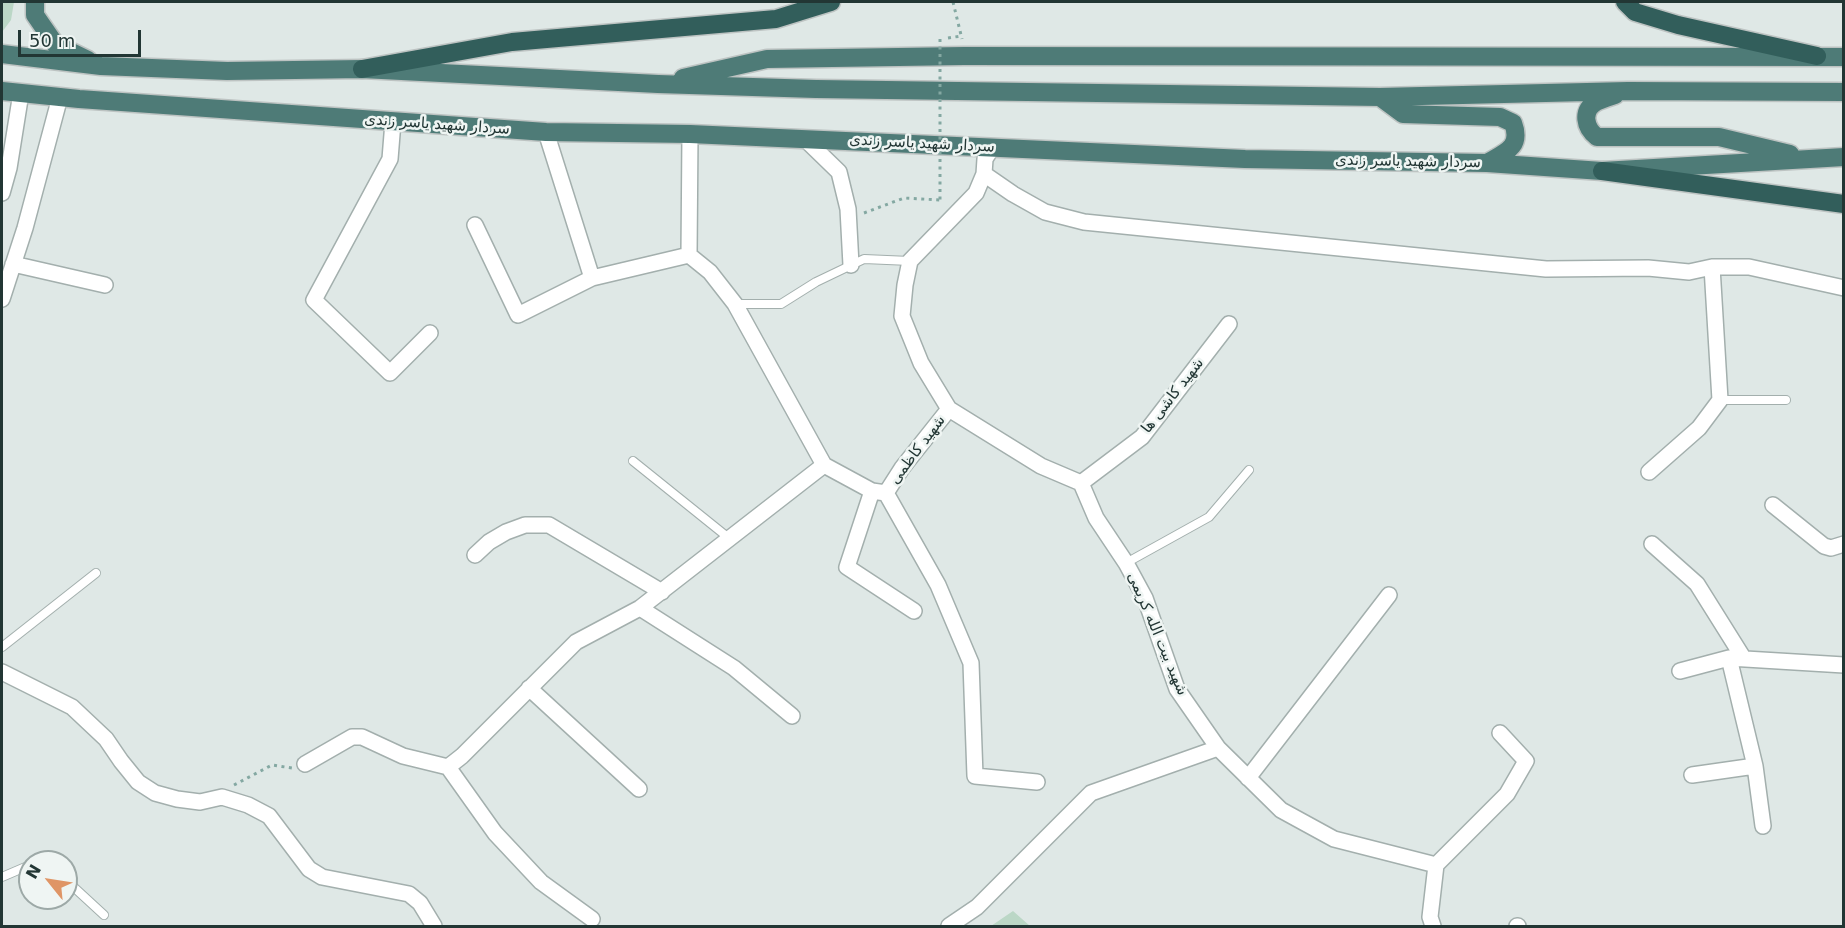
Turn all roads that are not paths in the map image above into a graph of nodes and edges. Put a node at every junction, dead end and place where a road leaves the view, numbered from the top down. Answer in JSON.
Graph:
{"nodes":[{"id":1,"x":35,"y":2,"type":"edge"},
{"id":2,"x":831,"y":2,"type":"edge"},
{"id":3,"x":1625,"y":2,"type":"edge"},
{"id":4,"x":2,"y":54,"type":"edge"},
{"id":5,"x":1817,"y":56,"type":"junction"},
{"id":6,"x":1844,"y":57,"type":"edge"},
{"id":7,"x":100,"y":66,"type":"junction"},
{"id":8,"x":362,"y":69,"type":"junction"},
{"id":9,"x":658,"y":84,"type":"junction"},
{"id":10,"x":2,"y":91,"type":"edge"},
{"id":11,"x":1628,"y":91,"type":"junction"},
{"id":12,"x":1844,"y":92,"type":"edge"},
{"id":13,"x":21,"y":93,"type":"junction"},
{"id":14,"x":60,"y":97,"type":"junction"},
{"id":15,"x":1380,"y":97,"type":"junction"},
{"id":16,"x":393,"y":122,"type":"junction"},
{"id":17,"x":546,"y":132,"type":"junction"},
{"id":18,"x":690,"y":134,"type":"junction"},
{"id":19,"x":805,"y":139,"type":"junction"},
{"id":20,"x":992,"y":148,"type":"junction"},
{"id":21,"x":1844,"y":157,"type":"edge"},
{"id":22,"x":1810,"y":159,"type":"junction"},
{"id":23,"x":1487,"y":163,"type":"junction"},
{"id":24,"x":1602,"y":171,"type":"junction"},
{"id":25,"x":984,"y":174,"type":"junction"},
{"id":26,"x":2,"y":193,"type":"edge"},
{"id":27,"x":1844,"y":204,"type":"edge"},
{"id":28,"x":475,"y":225,"type":"dead end"},
{"id":29,"x":689,"y":255,"type":"junction"},
{"id":30,"x":910,"y":261,"type":"junction"},
{"id":31,"x":13,"y":264,"type":"junction"},
{"id":32,"x":851,"y":265,"type":"junction"},
{"id":33,"x":1712,"y":267,"type":"junction"},
{"id":34,"x":592,"y":278,"type":"junction"},
{"id":35,"x":105,"y":285,"type":"dead end"},
{"id":36,"x":1844,"y":288,"type":"edge"},
{"id":37,"x":2,"y":299,"type":"edge"},
{"id":38,"x":735,"y":304,"type":"junction"},
{"id":39,"x":1229,"y":324,"type":"dead end"},
{"id":40,"x":430,"y":333,"type":"dead end"},
{"id":41,"x":1720,"y":400,"type":"junction"},
{"id":42,"x":1786,"y":400,"type":"dead end"},
{"id":43,"x":949,"y":409,"type":"junction"},
{"id":44,"x":633,"y":461,"type":"dead end"},
{"id":45,"x":824,"y":465,"type":"junction"},
{"id":46,"x":1249,"y":470,"type":"dead end"},
{"id":47,"x":1649,"y":472,"type":"dead end"},
{"id":48,"x":1082,"y":483,"type":"junction"},
{"id":49,"x":879,"y":492,"type":"junction"},
{"id":50,"x":1773,"y":505,"type":"dead end"},
{"id":51,"x":730,"y":539,"type":"junction"},
{"id":52,"x":1652,"y":544,"type":"dead end"},
{"id":53,"x":1844,"y":544,"type":"edge"},
{"id":54,"x":475,"y":555,"type":"dead end"},
{"id":55,"x":1126,"y":563,"type":"junction"},
{"id":56,"x":96,"y":573,"type":"dead end"},
{"id":57,"x":662,"y":592,"type":"junction"},
{"id":58,"x":1389,"y":595,"type":"dead end"},
{"id":59,"x":640,"y":608,"type":"junction"},
{"id":60,"x":914,"y":611,"type":"dead end"},
{"id":61,"x":2,"y":647,"type":"edge"},
{"id":62,"x":1737,"y":658,"type":"junction"},
{"id":63,"x":1844,"y":665,"type":"edge"},
{"id":64,"x":1680,"y":671,"type":"dead end"},
{"id":65,"x":2,"y":672,"type":"edge"},
{"id":66,"x":528,"y":688,"type":"junction"},
{"id":67,"x":792,"y":716,"type":"dead end"},
{"id":68,"x":1500,"y":734,"type":"dead end"},
{"id":69,"x":1218,"y":748,"type":"junction"},
{"id":70,"x":305,"y":764,"type":"road end"},
{"id":71,"x":1755,"y":766,"type":"junction"},
{"id":72,"x":448,"y":767,"type":"junction"},
{"id":73,"x":1692,"y":775,"type":"dead end"},
{"id":74,"x":1248,"y":778,"type":"junction"},
{"id":75,"x":1037,"y":782,"type":"dead end"},
{"id":76,"x":639,"y":789,"type":"dead end"},
{"id":77,"x":1763,"y":826,"type":"dead end"},
{"id":78,"x":1436,"y":865,"type":"junction"},
{"id":79,"x":18,"y":870,"type":"edge"},
{"id":80,"x":2,"y":877,"type":"edge"},
{"id":81,"x":78,"y":891,"type":"edge"},
{"id":82,"x":104,"y":915,"type":"dead end"},
{"id":83,"x":592,"y":919,"type":"dead end"},
{"id":84,"x":434,"y":927,"type":"edge"},
{"id":85,"x":949,"y":927,"type":"edge"},
{"id":86,"x":1433,"y":927,"type":"edge"}],
"edges":[{"from":1,"to":7,"type":"highway"},
{"from":2,"to":8,"type":"highway"},
{"from":3,"to":5,"type":"highway"},
{"from":4,"to":7,"type":"highway"},
{"from":5,"to":6,"type":"highway"},
{"from":5,"to":9,"type":"highway"},
{"from":7,"to":8,"type":"highway"},
{"from":8,"to":9,"type":"highway"},
{"from":9,"to":15,"type":"highway"},
{"from":10,"to":13,"type":"highway","name":"سردار شهید یاسر زندی"},
{"from":11,"to":12,"type":"highway"},
{"from":11,"to":15,"type":"highway"},
{"from":11,"to":22,"type":"highway"},
{"from":13,"to":14,"type":"highway","name":"سردار شهید یاسر زندی"},
{"from":13,"to":26,"type":"street"},
{"from":14,"to":16,"type":"highway","name":"سردار شهید یاسر زندی"},
{"from":14,"to":31,"type":"street"},
{"from":15,"to":23,"type":"highway"},
{"from":16,"to":17,"type":"highway","name":"سردار شهید یاسر زندی"},
{"from":16,"to":40,"type":"street"},
{"from":17,"to":18,"type":"highway","name":"سردار شهید یاسر زندی"},
{"from":17,"to":34,"type":"street"},
{"from":18,"to":19,"type":"highway","name":"سردار شهید یاسر زندی"},
{"from":18,"to":29,"type":"street"},
{"from":19,"to":20,"type":"highway","name":"سردار شهید یاسر زندی"},
{"from":19,"to":32,"type":"street"},
{"from":20,"to":23,"type":"highway","name":"سردار شهید یاسر زندی"},
{"from":20,"to":25,"type":"street"},
{"from":21,"to":22,"type":"highway","name":"سردار شهید یاسر زندی"},
{"from":22,"to":24,"type":"highway","name":"سردار شهید یاسر زندی"},
{"from":23,"to":24,"type":"highway","name":"سردار شهید یاسر زندی"},
{"from":24,"to":27,"type":"highway"},
{"from":25,"to":30,"type":"street"},
{"from":25,"to":33,"type":"street"},
{"from":28,"to":34,"type":"street"},
{"from":29,"to":34,"type":"street"},
{"from":29,"to":38,"type":"street"},
{"from":30,"to":32,"type":"lane"},
{"from":30,"to":43,"type":"street"},
{"from":31,"to":35,"type":"street"},
{"from":31,"to":37,"type":"street"},
{"from":32,"to":38,"type":"lane"},
{"from":33,"to":36,"type":"street"},
{"from":33,"to":41,"type":"street"},
{"from":38,"to":45,"type":"street"},
{"from":39,"to":48,"type":"street","name":"شهید کاشی ها"},
{"from":41,"to":42,"type":"lane"},
{"from":41,"to":47,"type":"street"},
{"from":43,"to":48,"type":"street"},
{"from":43,"to":49,"type":"street","name":"شهید کاظمی"},
{"from":44,"to":51,"type":"lane"},
{"from":45,"to":49,"type":"street","name":"شهید کاظمی"},
{"from":45,"to":51,"type":"street"},
{"from":46,"to":55,"type":"lane"},
{"from":48,"to":55,"type":"street","name":"شهید بیت الله کریمی"},
{"from":49,"to":60,"type":"street"},
{"from":49,"to":75,"type":"street"},
{"from":50,"to":53,"type":"street"},
{"from":51,"to":57,"type":"street"},
{"from":52,"to":62,"type":"street"},
{"from":54,"to":57,"type":"street"},
{"from":55,"to":69,"type":"street","name":"شهید بیت الله کریمی"},
{"from":56,"to":61,"type":"lane"},
{"from":57,"to":59,"type":"street"},
{"from":58,"to":74,"type":"street"},
{"from":59,"to":66,"type":"street"},
{"from":59,"to":67,"type":"street"},
{"from":62,"to":63,"type":"street"},
{"from":62,"to":64,"type":"street"},
{"from":62,"to":71,"type":"street"},
{"from":65,"to":84,"type":"street"},
{"from":66,"to":72,"type":"street"},
{"from":66,"to":76,"type":"street"},
{"from":68,"to":78,"type":"street"},
{"from":69,"to":74,"type":"street","name":"شهید بیت الله کریمی"},
{"from":69,"to":85,"type":"street"},
{"from":70,"to":72,"type":"street"},
{"from":71,"to":73,"type":"street"},
{"from":71,"to":77,"type":"street"},
{"from":72,"to":83,"type":"street"},
{"from":74,"to":78,"type":"street","name":"شهید بیت الله کریمی"},
{"from":78,"to":86,"type":"street"},
{"from":79,"to":80,"type":"lane"},
{"from":81,"to":82,"type":"lane"}]}
